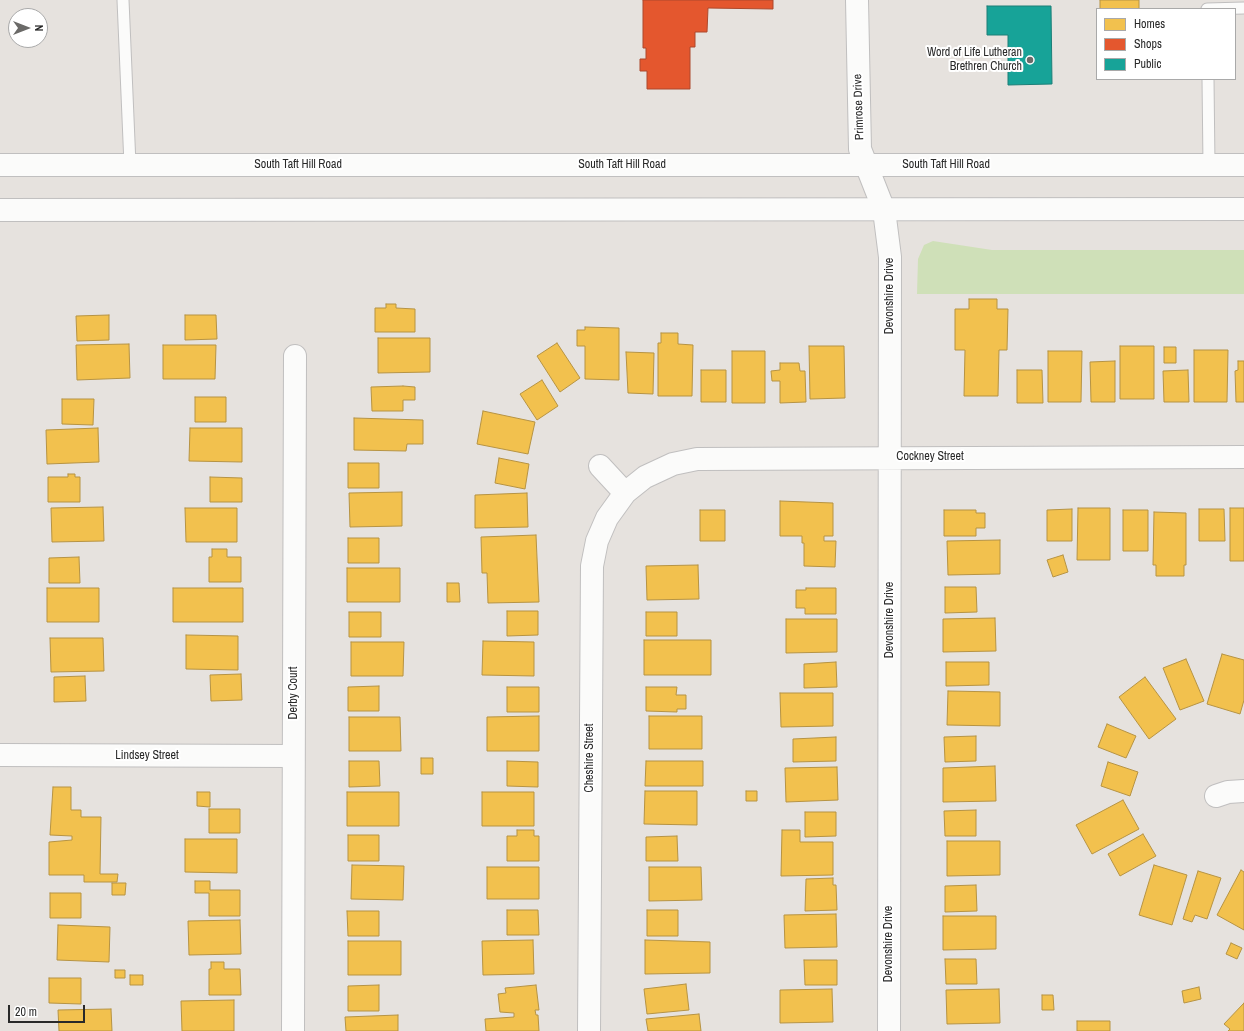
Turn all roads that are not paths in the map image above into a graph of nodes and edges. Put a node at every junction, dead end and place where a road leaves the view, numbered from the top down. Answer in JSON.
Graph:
{"nodes":[{"id":1,"x":123,"y":0,"type":"edge"},
{"id":2,"x":857,"y":0,"type":"edge"},
{"id":3,"x":1207,"y":8,"type":"edge"},
{"id":4,"x":1236,"y":8,"type":"edge"},
{"id":5,"x":1208,"y":80,"type":"edge"},
{"id":6,"x":0,"y":165,"type":"edge"},
{"id":7,"x":130,"y":165,"type":"junction"},
{"id":8,"x":865,"y":165,"type":"junction"},
{"id":9,"x":1209,"y":165,"type":"junction"},
{"id":10,"x":1244,"y":165,"type":"edge"},
{"id":11,"x":1244,"y":209,"type":"edge"},
{"id":12,"x":0,"y":210,"type":"edge"},
{"id":13,"x":884,"y":210,"type":"junction"},
{"id":14,"x":295,"y":356,"type":"dead end"},
{"id":15,"x":890,"y":457,"type":"junction"},
{"id":16,"x":1244,"y":457,"type":"edge"},
{"id":17,"x":600,"y":466,"type":"dead end"},
{"id":18,"x":626,"y":493,"type":"junction"},
{"id":19,"x":0,"y":755,"type":"edge"},
{"id":20,"x":293,"y":756,"type":"junction"},
{"id":21,"x":1244,"y":791,"type":"edge"},
{"id":22,"x":1216,"y":796,"type":"dead end"},
{"id":23,"x":293,"y":1031,"type":"edge"},
{"id":24,"x":589,"y":1031,"type":"edge"},
{"id":25,"x":889,"y":1031,"type":"edge"}],
"edges":[{"from":1,"to":7,"type":"lane"},
{"from":2,"to":8,"type":"street","name":"Primrose Drive"},
{"from":3,"to":4,"type":"lane"},
{"from":5,"to":9,"type":"lane"},
{"from":6,"to":7,"type":"street","name":"South Taft Hill Road"},
{"from":7,"to":8,"type":"street","name":"South Taft Hill Road"},
{"from":8,"to":9,"type":"street","name":"South Taft Hill Road"},
{"from":8,"to":13,"type":"street","name":"Primrose Drive"},
{"from":9,"to":10,"type":"street","name":"South Taft Hill Road"},
{"from":11,"to":13,"type":"street"},
{"from":12,"to":13,"type":"street"},
{"from":13,"to":15,"type":"street","name":"Devonshire Drive"},
{"from":14,"to":20,"type":"street","name":"Derby Court"},
{"from":15,"to":16,"type":"street","name":"Cockney Street"},
{"from":15,"to":18,"type":"street","name":"Cockney Street"},
{"from":15,"to":25,"type":"street","name":"Devonshire Drive"},
{"from":17,"to":18,"type":"street"},
{"from":18,"to":24,"type":"street","name":"Cheshire Street"},
{"from":19,"to":20,"type":"street","name":"Lindsey Street"},
{"from":20,"to":23,"type":"street","name":"Derby Court"},
{"from":21,"to":22,"type":"street"}]}
